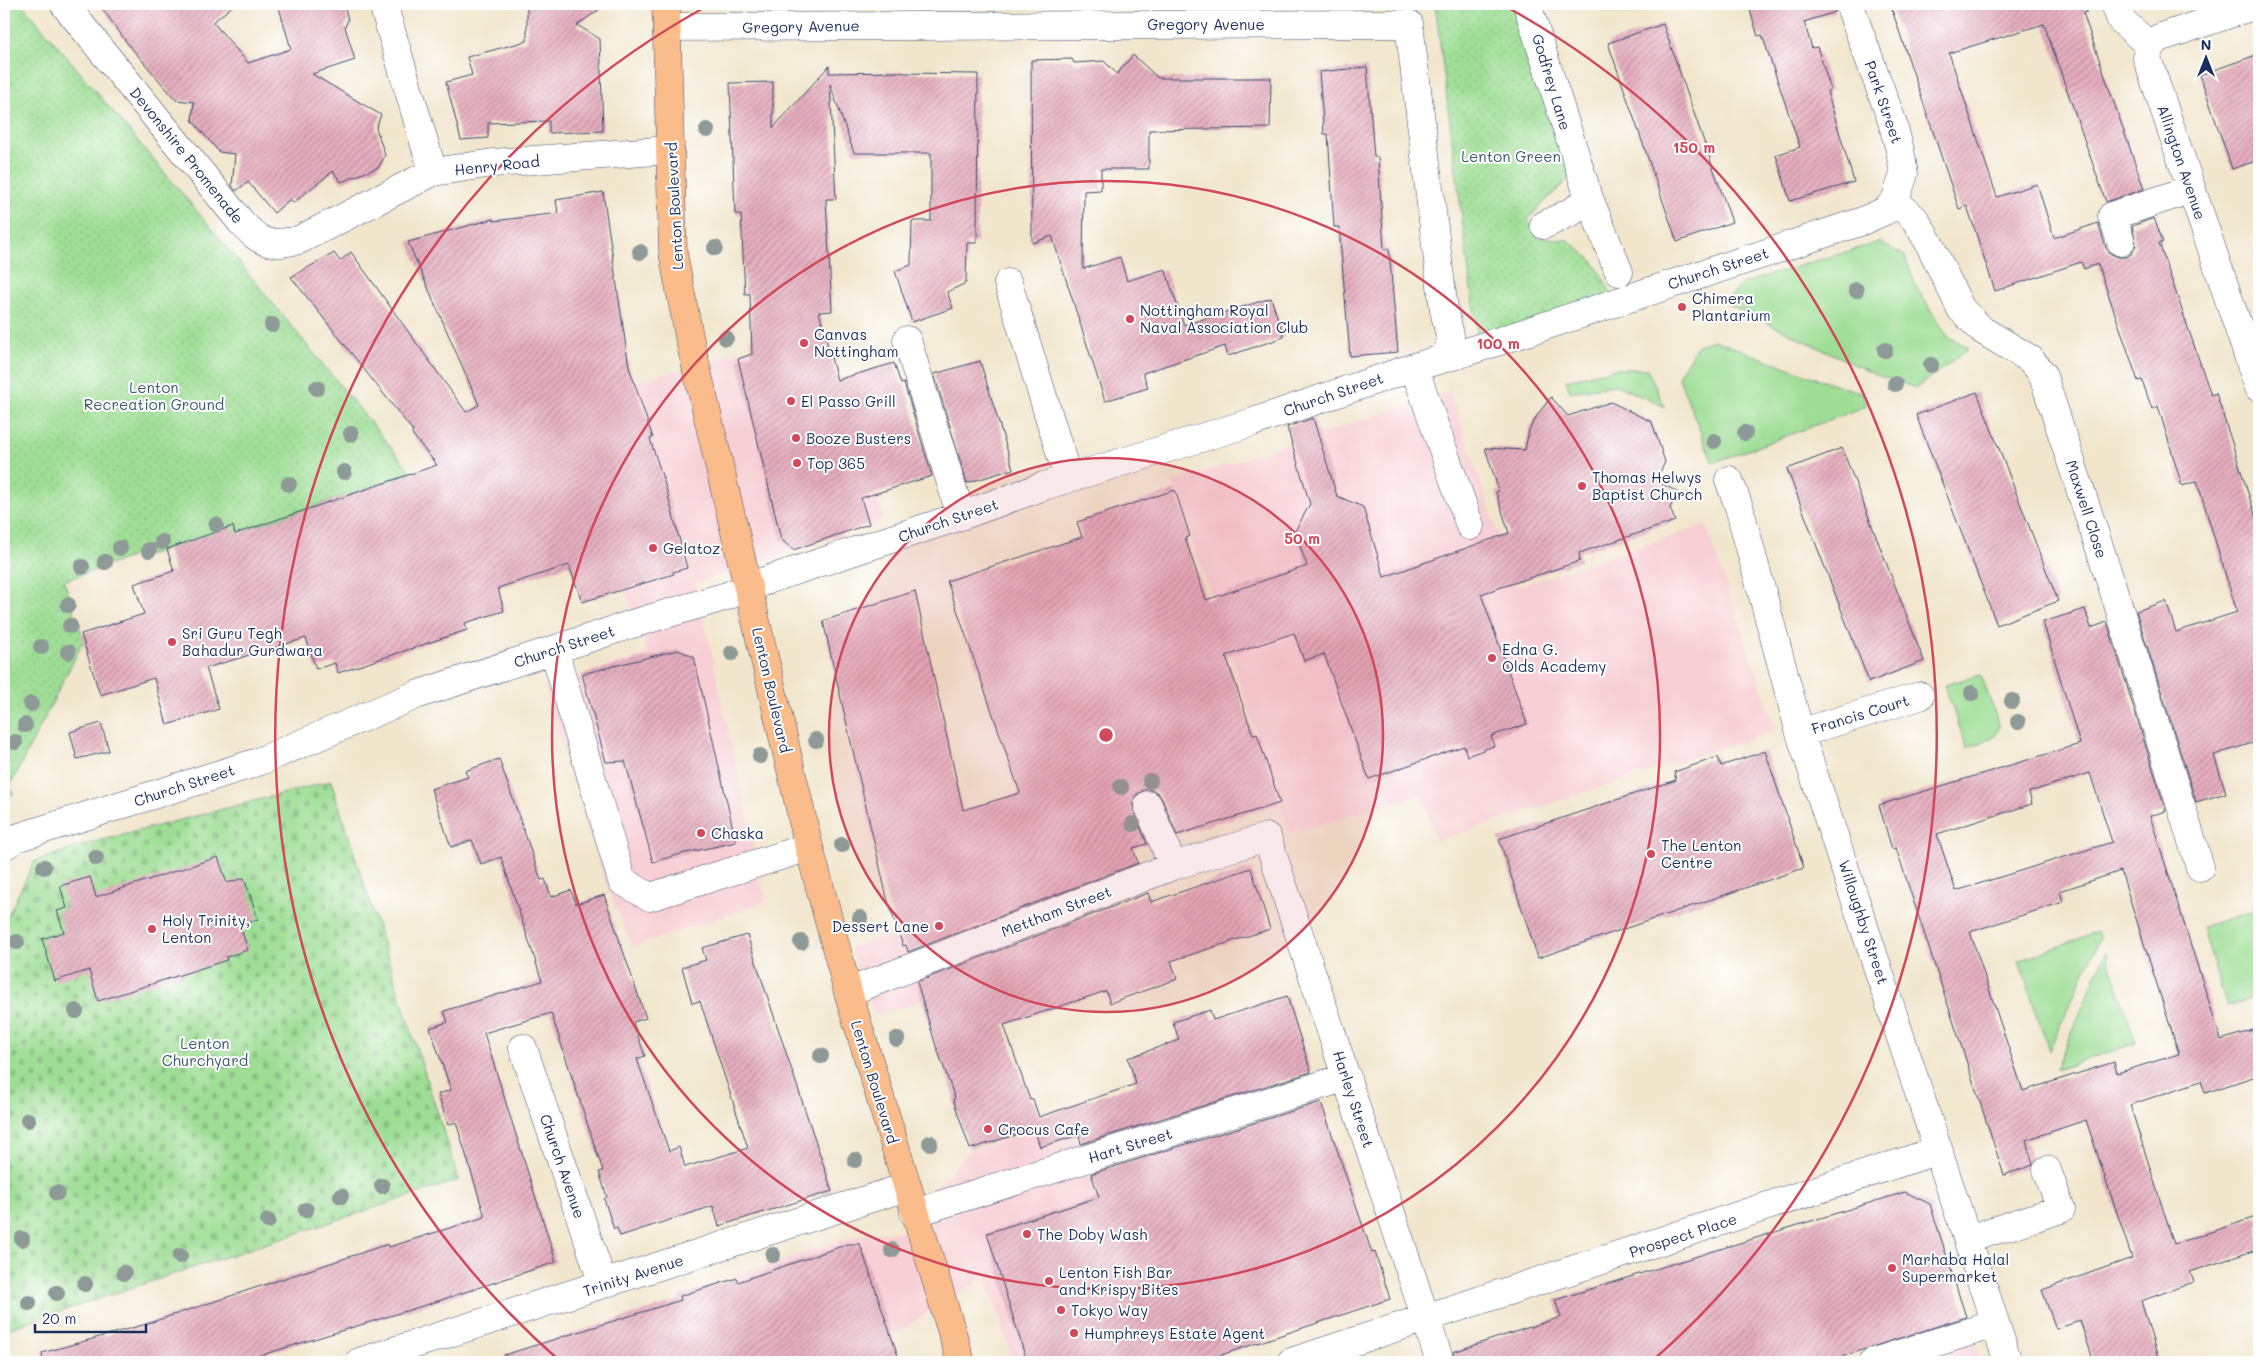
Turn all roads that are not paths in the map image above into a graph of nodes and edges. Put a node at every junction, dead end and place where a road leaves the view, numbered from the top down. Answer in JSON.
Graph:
{"nodes":[{"id":1,"x":64,"y":4,"type":"edge"},
{"id":2,"x":383,"y":4,"type":"edge"},
{"id":3,"x":1527,"y":4,"type":"edge"},
{"id":4,"x":1849,"y":4,"type":"edge"},
{"id":5,"x":2115,"y":4,"type":"edge"},
{"id":6,"x":2259,"y":4,"type":"edge"},
{"id":7,"x":1408,"y":14,"type":"edge"},
{"id":8,"x":666,"y":15,"type":"edge"},
{"id":9,"x":2150,"y":46,"type":"junction"},
{"id":10,"x":670,"y":150,"type":"junction"},
{"id":11,"x":432,"y":172,"type":"junction"},
{"id":12,"x":2192,"y":189,"type":"junction"},
{"id":13,"x":1589,"y":198,"type":"junction"},
{"id":14,"x":1895,"y":201,"type":"junction"},
{"id":15,"x":336,"y":221,"type":"joint"},
{"id":16,"x":1544,"y":225,"type":"dead end"},
{"id":17,"x":2121,"y":242,"type":"dead end"},
{"id":18,"x":1619,"y":272,"type":"dead end"},
{"id":19,"x":1008,"y":283,"type":"dead end"},
{"id":20,"x":907,"y":340,"type":"dead end"},
{"id":21,"x":1448,"y":357,"type":"junction"},
{"id":22,"x":1414,"y":367,"type":"junction"},
{"id":23,"x":2259,"y":388,"type":"edge"},
{"id":24,"x":1068,"y":478,"type":"junction"},
{"id":25,"x":1729,"y":480,"type":"dead end"},
{"id":26,"x":961,"y":516,"type":"junction"},
{"id":27,"x":1470,"y":526,"type":"dead end"},
{"id":28,"x":748,"y":587,"type":"junction"},
{"id":29,"x":554,"y":650,"type":"junction"},
{"id":30,"x":1920,"y":696,"type":"dead end"},
{"id":31,"x":1800,"y":733,"type":"junction"},
{"id":32,"x":1148,"y":806,"type":"dead end"},
{"id":33,"x":1267,"y":837,"type":"joint"},
{"id":34,"x":4,"y":847,"type":"edge"},
{"id":35,"x":809,"y":847,"type":"junction"},
{"id":36,"x":1173,"y":866,"type":"junction"},
{"id":37,"x":2200,"y":867,"type":"dead end"},
{"id":38,"x":848,"y":992,"type":"junction"},
{"id":39,"x":523,"y":1048,"type":"dead end"},
{"id":40,"x":1347,"y":1077,"type":"junction"},
{"id":41,"x":1939,"y":1150,"type":"junction"},
{"id":42,"x":2047,"y":1170,"type":"dead end"},
{"id":43,"x":906,"y":1187,"type":"junction"},
{"id":44,"x":914,"y":1213,"type":"junction"},
{"id":45,"x":1968,"y":1239,"type":"junction"},
{"id":46,"x":603,"y":1284,"type":"junction"},
{"id":47,"x":1425,"y":1318,"type":"junction"},
{"id":48,"x":1995,"y":1324,"type":"junction"},
{"id":49,"x":359,"y":1362,"type":"edge"},
{"id":50,"x":961,"y":1362,"type":"edge"},
{"id":51,"x":1291,"y":1362,"type":"edge"},
{"id":52,"x":1440,"y":1362,"type":"edge"},
{"id":53,"x":1873,"y":1362,"type":"edge"},
{"id":54,"x":2008,"y":1362,"type":"edge"}],
"edges":[{"from":1,"to":15,"type":"street","name":"Devonshire Promenade"},
{"from":2,"to":11,"type":"street"},
{"from":3,"to":13,"type":"street","name":"Godfrey Lane"},
{"from":4,"to":14,"type":"street","name":"Park Street"},
{"from":5,"to":9,"type":"street"},
{"from":6,"to":9,"type":"street"},
{"from":7,"to":8,"type":"street","name":"Gregory Avenue"},
{"from":7,"to":21,"type":"street","name":"Gregory Avenue"},
{"from":8,"to":10,"type":"main road","name":"Lenton Boulevard"},
{"from":9,"to":12,"type":"street","name":"Allington Avenue"},
{"from":10,"to":11,"type":"street","name":"Henry Road"},
{"from":10,"to":28,"type":"main road","name":"Lenton Boulevard"},
{"from":11,"to":15,"type":"street","name":"Henry Road"},
{"from":12,"to":17,"type":"street"},
{"from":12,"to":23,"type":"street","name":"Allington Avenue"},
{"from":13,"to":16,"type":"street"},
{"from":13,"to":18,"type":"street","name":"Godfrey Lane"},
{"from":14,"to":21,"type":"street","name":"Church Street"},
{"from":14,"to":37,"type":"street","name":"Maxwell Close"},
{"from":19,"to":24,"type":"street"},
{"from":20,"to":26,"type":"street"},
{"from":21,"to":22,"type":"street","name":"Church Street"},
{"from":22,"to":24,"type":"street","name":"Church Street"},
{"from":22,"to":27,"type":"street"},
{"from":24,"to":26,"type":"street","name":"Church Street"},
{"from":25,"to":31,"type":"street","name":"Willoughby Street"},
{"from":26,"to":28,"type":"street","name":"Church Street"},
{"from":28,"to":29,"type":"street","name":"Church Street"},
{"from":28,"to":35,"type":"main road","name":"Lenton Boulevard"},
{"from":29,"to":34,"type":"street","name":"Church Street"},
{"from":29,"to":35,"type":"street"},
{"from":30,"to":31,"type":"street","name":"Francis Court"},
{"from":31,"to":41,"type":"street","name":"Willoughby Street"},
{"from":32,"to":36,"type":"street"},
{"from":33,"to":36,"type":"street","name":"Mettham Street"},
{"from":33,"to":40,"type":"street","name":"Harley Street"},
{"from":35,"to":38,"type":"main road","name":"Lenton Boulevard"},
{"from":36,"to":38,"type":"street","name":"Mettham Street"},
{"from":38,"to":43,"type":"main road","name":"Lenton Boulevard"},
{"from":39,"to":46,"type":"street","name":"Church Avenue"},
{"from":40,"to":44,"type":"street","name":"Hart Street"},
{"from":40,"to":47,"type":"street","name":"Harley Street"},
{"from":41,"to":45,"type":"street","name":"Willoughby Street"},
{"from":41,"to":47,"type":"street","name":"Prospect Place"},
{"from":42,"to":45,"type":"street"},
{"from":43,"to":44,"type":"main road","name":"Lenton Boulevard"},
{"from":43,"to":46,"type":"street","name":"Trinity Avenue"},
{"from":44,"to":50,"type":"main road","name":"Lenton Boulevard"},
{"from":45,"to":48,"type":"street","name":"Willoughby Street"},
{"from":46,"to":49,"type":"street","name":"Trinity Avenue"},
{"from":47,"to":51,"type":"street","name":"Prospect Place"},
{"from":47,"to":52,"type":"street","name":"Harley Street"},
{"from":48,"to":53,"type":"street"},
{"from":48,"to":54,"type":"street","name":"Willoughby Street"}]}
